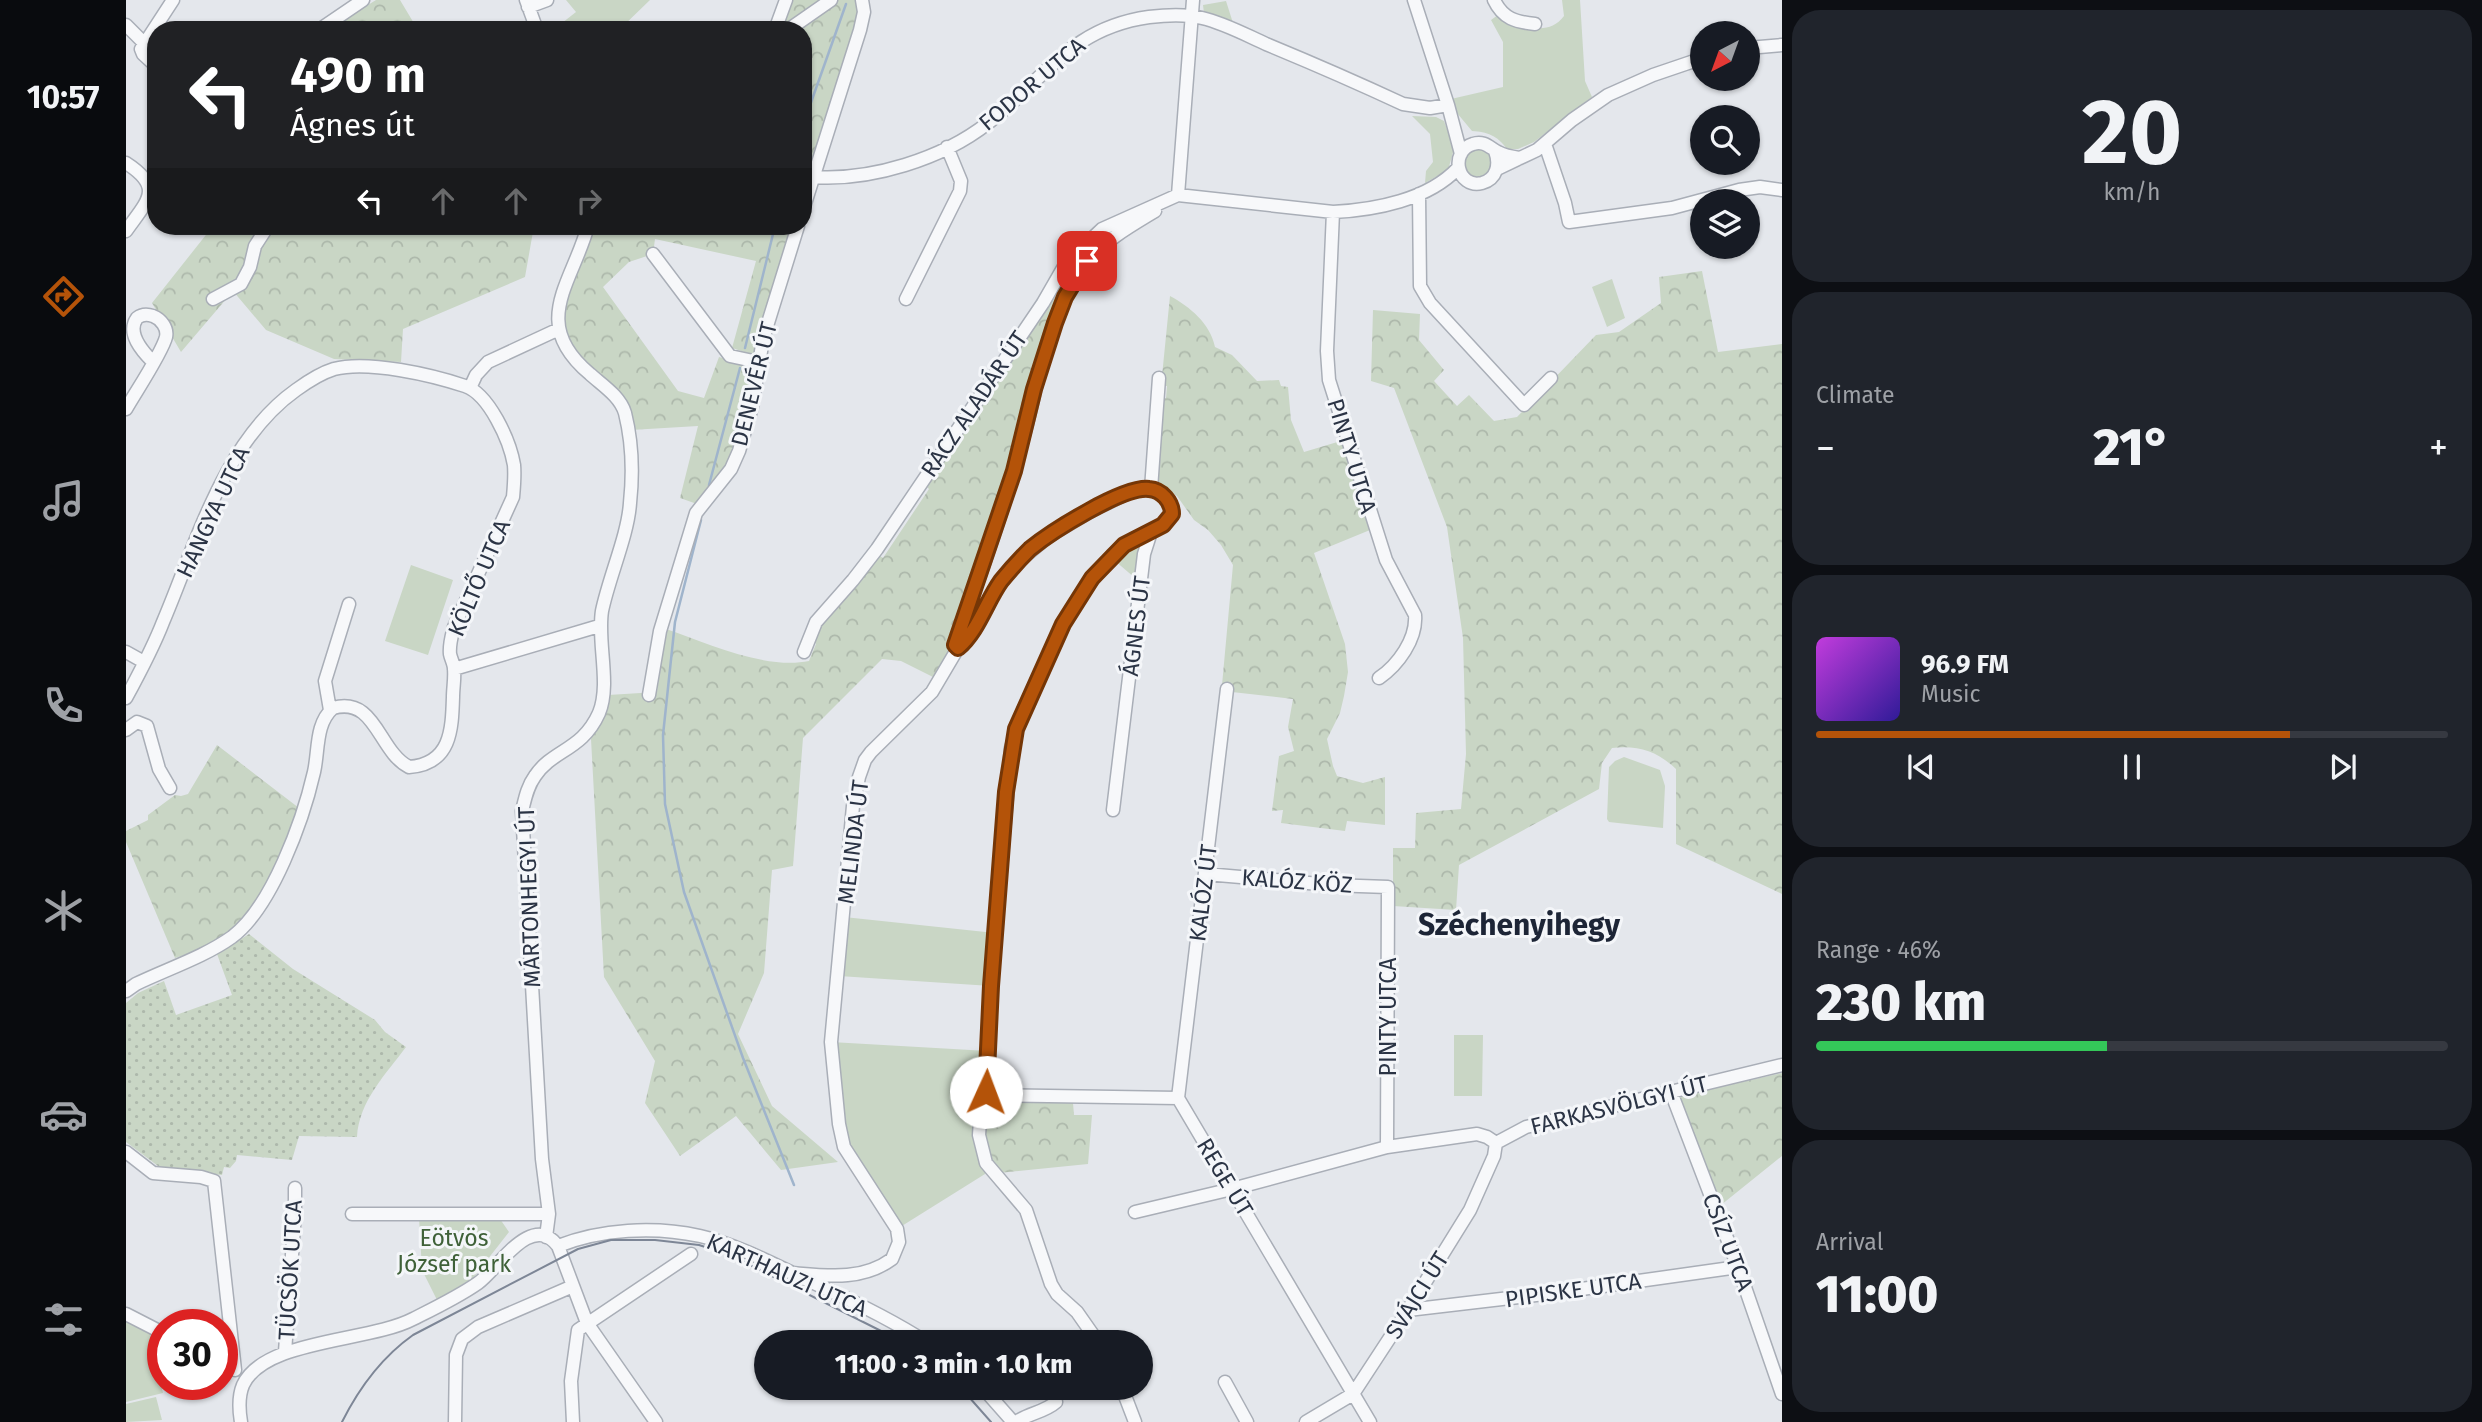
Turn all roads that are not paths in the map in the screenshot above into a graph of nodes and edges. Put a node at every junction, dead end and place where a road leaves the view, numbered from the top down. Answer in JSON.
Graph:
{"nodes":[{"id":1,"x":173,"y":0,"type":"edge"},
{"id":2,"x":363,"y":0,"type":"edge"},
{"id":3,"x":547,"y":0,"type":"edge"},
{"id":4,"x":786,"y":0,"type":"edge"},
{"id":5,"x":831,"y":0,"type":"edge"},
{"id":6,"x":862,"y":0,"type":"edge"},
{"id":7,"x":1193,"y":0,"type":"edge"},
{"id":8,"x":1414,"y":0,"type":"edge"},
{"id":9,"x":1494,"y":0,"type":"edge"},
{"id":10,"x":527,"y":3,"type":"edge"},
{"id":11,"x":1192,"y":17,"type":"junction"},
{"id":12,"x":158,"y":21,"type":"edge"},
{"id":13,"x":332,"y":21,"type":"edge"},
{"id":14,"x":534,"y":21,"type":"edge"},
{"id":15,"x":778,"y":21,"type":"edge"},
{"id":16,"x":801,"y":21,"type":"edge"},
{"id":17,"x":1535,"y":24,"type":"dead end"},
{"id":18,"x":126,"y":25,"type":"edge"},
{"id":19,"x":147,"y":37,"type":"edge"},
{"id":20,"x":143,"y":43,"type":"junction"},
{"id":21,"x":1782,"y":45,"type":"edge"},
{"id":22,"x":1760,"y":47,"type":"edge"},
{"id":23,"x":147,"y":58,"type":"edge"},
{"id":24,"x":1690,"y":62,"type":"edge"},
{"id":25,"x":1448,"y":105,"type":"junction"},
{"id":26,"x":1454,"y":125,"type":"junction"},
{"id":27,"x":1476,"y":143,"type":"junction"},
{"id":28,"x":1545,"y":144,"type":"junction"},
{"id":29,"x":947,"y":147,"type":"junction"},
{"id":30,"x":1496,"y":151,"type":"junction"},
{"id":31,"x":1461,"y":154,"type":"junction"},
{"id":32,"x":1520,"y":158,"type":"junction"},
{"id":33,"x":126,"y":163,"type":"edge"},
{"id":34,"x":1458,"y":168,"type":"junction"},
{"id":35,"x":1497,"y":169,"type":"junction"},
{"id":36,"x":147,"y":176,"type":"edge"},
{"id":37,"x":813,"y":177,"type":"junction"},
{"id":38,"x":812,"y":180,"type":"edge"},
{"id":39,"x":1467,"y":180,"type":"junction"},
{"id":40,"x":1443,"y":183,"type":"junction"},
{"id":41,"x":1782,"y":190,"type":"edge"},
{"id":42,"x":1419,"y":194,"type":"junction"},
{"id":43,"x":1178,"y":195,"type":"junction"},
{"id":44,"x":147,"y":200,"type":"edge"},
{"id":45,"x":1333,"y":212,"type":"junction"},
{"id":46,"x":126,"y":231,"type":"edge"},
{"id":47,"x":262,"y":235,"type":"edge"},
{"id":48,"x":585,"y":235,"type":"edge"},
{"id":49,"x":795,"y":235,"type":"edge"},
{"id":50,"x":653,"y":254,"type":"dead end"},
{"id":51,"x":213,"y":299,"type":"dead end"},
{"id":52,"x":906,"y":299,"type":"dead end"},
{"id":53,"x":559,"y":329,"type":"junction"},
{"id":54,"x":153,"y":362,"type":"dead end"},
{"id":55,"x":758,"y":362,"type":"junction"},
{"id":56,"x":1551,"y":377,"type":"dead end"},
{"id":57,"x":1159,"y":379,"type":"dead end"},
{"id":58,"x":470,"y":387,"type":"junction"},
{"id":59,"x":126,"y":409,"type":"edge"},
{"id":60,"x":1151,"y":489,"type":"junction"},
{"id":61,"x":1151,"y":532,"type":"junction"},
{"id":62,"x":349,"y":604,"type":"dead end"},
{"id":63,"x":599,"y":626,"type":"junction"},
{"id":64,"x":958,"y":648,"type":"junction"},
{"id":65,"x":126,"y":652,"type":"edge"},
{"id":66,"x":804,"y":652,"type":"dead end"},
{"id":67,"x":144,"y":662,"type":"junction"},
{"id":68,"x":454,"y":669,"type":"junction"},
{"id":69,"x":1379,"y":678,"type":"dead end"},
{"id":70,"x":1227,"y":689,"type":"dead end"},
{"id":71,"x":649,"y":695,"type":"dead end"},
{"id":72,"x":126,"y":698,"type":"edge"},
{"id":73,"x":330,"y":710,"type":"junction"},
{"id":74,"x":126,"y":730,"type":"edge"},
{"id":75,"x":170,"y":788,"type":"dead end"},
{"id":76,"x":1113,"y":810,"type":"dead end"},
{"id":77,"x":1206,"y":874,"type":"junction"},
{"id":78,"x":1388,"y":887,"type":"joint"},
{"id":79,"x":126,"y":991,"type":"edge"},
{"id":80,"x":1782,"y":1065,"type":"edge"},
{"id":81,"x":1671,"y":1092,"type":"junction"},
{"id":82,"x":986,"y":1096,"type":"junction"},
{"id":83,"x":1178,"y":1098,"type":"junction"},
{"id":84,"x":1496,"y":1143,"type":"junction"},
{"id":85,"x":1387,"y":1147,"type":"junction"},
{"id":86,"x":126,"y":1152,"type":"edge"},
{"id":87,"x":1255,"y":1182,"type":"junction"},
{"id":88,"x":295,"y":1188,"type":"dead end"},
{"id":89,"x":1232,"y":1189,"type":"junction"},
{"id":90,"x":1135,"y":1212,"type":"dead end"},
{"id":91,"x":1246,"y":1213,"type":"junction"},
{"id":92,"x":352,"y":1214,"type":"dead end"},
{"id":93,"x":549,"y":1214,"type":"junction"},
{"id":94,"x":547,"y":1237,"type":"junction"},
{"id":95,"x":558,"y":1246,"type":"junction"},
{"id":96,"x":691,"y":1254,"type":"dead end"},
{"id":97,"x":1738,"y":1267,"type":"junction"},
{"id":98,"x":792,"y":1273,"type":"junction"},
{"id":99,"x":573,"y":1286,"type":"junction"},
{"id":100,"x":228,"y":1309,"type":"edge"},
{"id":101,"x":1408,"y":1310,"type":"junction"},
{"id":102,"x":126,"y":1314,"type":"edge"},
{"id":103,"x":587,"y":1323,"type":"junction"},
{"id":104,"x":147,"y":1325,"type":"edge"},
{"id":105,"x":904,"y":1330,"type":"edge"},
{"id":106,"x":1090,"y":1330,"type":"edge"},
{"id":107,"x":285,"y":1352,"type":"junction"},
{"id":108,"x":238,"y":1372,"type":"edge"},
{"id":109,"x":246,"y":1379,"type":"junction"},
{"id":110,"x":1225,"y":1382,"type":"dead end"},
{"id":111,"x":1353,"y":1394,"type":"junction"},
{"id":112,"x":1782,"y":1394,"type":"edge"},
{"id":113,"x":994,"y":1400,"type":"edge"},
{"id":114,"x":1056,"y":1400,"type":"edge"},
{"id":115,"x":1127,"y":1400,"type":"edge"},
{"id":116,"x":241,"y":1422,"type":"edge"},
{"id":117,"x":455,"y":1422,"type":"edge"},
{"id":118,"x":573,"y":1422,"type":"edge"},
{"id":119,"x":656,"y":1422,"type":"edge"},
{"id":120,"x":1015,"y":1422,"type":"edge"},
{"id":121,"x":1135,"y":1422,"type":"edge"},
{"id":122,"x":1247,"y":1422,"type":"edge"},
{"id":123,"x":1306,"y":1422,"type":"edge"},
{"id":124,"x":1370,"y":1422,"type":"edge"}],
"edges":[{"from":1,"to":12,"type":"street"},
{"from":2,"to":13,"type":"street"},
{"from":3,"to":10,"type":"street"},
{"from":4,"to":15,"type":"street"},
{"from":5,"to":16,"type":"street"},
{"from":6,"to":37,"type":"street"},
{"from":7,"to":11,"type":"street"},
{"from":8,"to":25,"type":"street"},
{"from":9,"to":17,"type":"street"},
{"from":10,"to":14,"type":"street"},
{"from":11,"to":25,"type":"street","name":"FODOR UTCA"},
{"from":11,"to":29,"type":"street","name":"FODOR UTCA"},
{"from":11,"to":43,"type":"street"},
{"from":18,"to":20,"type":"street"},
{"from":19,"to":20,"type":"street"},
{"from":20,"to":23,"type":"street"},
{"from":21,"to":22,"type":"street"},
{"from":24,"to":28,"type":"street"},
{"from":25,"to":26,"type":"street"},
{"from":26,"to":27,"type":"street"},
{"from":26,"to":31,"type":"street"},
{"from":27,"to":30,"type":"street"},
{"from":27,"to":31,"type":"street"},
{"from":28,"to":32,"type":"street"},
{"from":28,"to":41,"type":"street"},
{"from":29,"to":37,"type":"street","name":"FODOR UTCA"},
{"from":29,"to":52,"type":"street"},
{"from":30,"to":32,"type":"street"},
{"from":30,"to":35,"type":"street"},
{"from":31,"to":34,"type":"street"},
{"from":32,"to":35,"type":"street"},
{"from":33,"to":36,"type":"street"},
{"from":34,"to":39,"type":"street"},
{"from":34,"to":40,"type":"street"},
{"from":35,"to":39,"type":"street"},
{"from":37,"to":38,"type":"street"},
{"from":39,"to":40,"type":"street"},
{"from":40,"to":42,"type":"street"},
{"from":42,"to":45,"type":"street"},
{"from":42,"to":56,"type":"street"},
{"from":43,"to":45,"type":"street"},
{"from":43,"to":64,"type":"street","name":"RÁCZ ALADÁR ÚT"},
{"from":43,"to":66,"type":"street","name":"RÁCZ ALADÁR ÚT"},
{"from":44,"to":46,"type":"street"},
{"from":45,"to":69,"type":"street","name":"PINTY UTCA"},
{"from":47,"to":51,"type":"street"},
{"from":48,"to":53,"type":"street"},
{"from":49,"to":55,"type":"street","name":"DENEVÉR ÚT"},
{"from":50,"to":55,"type":"street"},
{"from":53,"to":58,"type":"street"},
{"from":53,"to":63,"type":"street","name":"MÁRTONHEGYI ÚT"},
{"from":54,"to":59,"type":"street"},
{"from":55,"to":71,"type":"street","name":"DENEVÉR ÚT"},
{"from":57,"to":60,"type":"street"},
{"from":58,"to":67,"type":"street","name":"HANGYA UTCA"},
{"from":58,"to":68,"type":"street","name":"KÖLTŐ UTCA"},
{"from":60,"to":61,"type":"street","name":"ÁGNES ÚT"},
{"from":60,"to":64,"type":"street","name":"MELINDA ÚT"},
{"from":61,"to":76,"type":"street","name":"ÁGNES ÚT"},
{"from":61,"to":82,"type":"street"},
{"from":62,"to":73,"type":"street"},
{"from":63,"to":68,"type":"street"},
{"from":63,"to":93,"type":"street","name":"MÁRTONHEGYI ÚT"},
{"from":64,"to":98,"type":"street","name":"MELINDA ÚT"},
{"from":65,"to":67,"type":"street"},
{"from":67,"to":72,"type":"street","name":"HANGYA UTCA"},
{"from":68,"to":73,"type":"street","name":"KÖLTŐ UTCA"},
{"from":70,"to":77,"type":"street","name":"KALÓZ ÚT"},
{"from":73,"to":79,"type":"street"},
{"from":74,"to":75,"type":"street"},
{"from":77,"to":78,"type":"street","name":"KALÓZ KÖZ"},
{"from":77,"to":83,"type":"street","name":"KALÓZ ÚT"},
{"from":78,"to":85,"type":"street","name":"PINTY UTCA"},
{"from":80,"to":81,"type":"street","name":"FARKASVÖLGYI ÚT"},
{"from":81,"to":84,"type":"street","name":"FARKASVÖLGYI ÚT"},
{"from":81,"to":97,"type":"street","name":"CSÍZ UTCA"},
{"from":82,"to":83,"type":"street"},
{"from":82,"to":106,"type":"street"},
{"from":83,"to":89,"type":"street","name":"REGE ÚT"},
{"from":84,"to":85,"type":"street"},
{"from":84,"to":101,"type":"street","name":"SVÁJCI ÚT"},
{"from":85,"to":87,"type":"street"},
{"from":86,"to":100,"type":"street"},
{"from":87,"to":89,"type":"street"},
{"from":87,"to":91,"type":"street"},
{"from":88,"to":107,"type":"street","name":"TÜCSÖK UTCA"},
{"from":89,"to":90,"type":"street"},
{"from":89,"to":91,"type":"street","name":"REGE ÚT"},
{"from":91,"to":111,"type":"street","name":"REGE ÚT"},
{"from":92,"to":93,"type":"street"},
{"from":93,"to":94,"type":"street","name":"MÁRTONHEGYI ÚT"},
{"from":94,"to":95,"type":"street"},
{"from":94,"to":107,"type":"street"},
{"from":95,"to":98,"type":"street","name":"KARTHAUZI UTCA"},
{"from":95,"to":99,"type":"street"},
{"from":96,"to":103,"type":"street"},
{"from":97,"to":101,"type":"street","name":"PIPISKE UTCA"},
{"from":97,"to":112,"type":"street","name":"CSÍZ UTCA"},
{"from":98,"to":105,"type":"street","name":"KARTHAUZI UTCA"},
{"from":99,"to":103,"type":"street"},
{"from":99,"to":117,"type":"street"},
{"from":101,"to":111,"type":"street","name":"SVÁJCI ÚT"},
{"from":102,"to":104,"type":"street"},
{"from":103,"to":118,"type":"street"},
{"from":103,"to":119,"type":"street"},
{"from":107,"to":109,"type":"street"},
{"from":108,"to":109,"type":"street"},
{"from":109,"to":116,"type":"street"},
{"from":110,"to":122,"type":"street"},
{"from":111,"to":123,"type":"street","name":"SVÁJCI ÚT"},
{"from":111,"to":124,"type":"street","name":"REGE ÚT"},
{"from":113,"to":120,"type":"street"},
{"from":114,"to":120,"type":"street"},
{"from":115,"to":121,"type":"street"}]}
